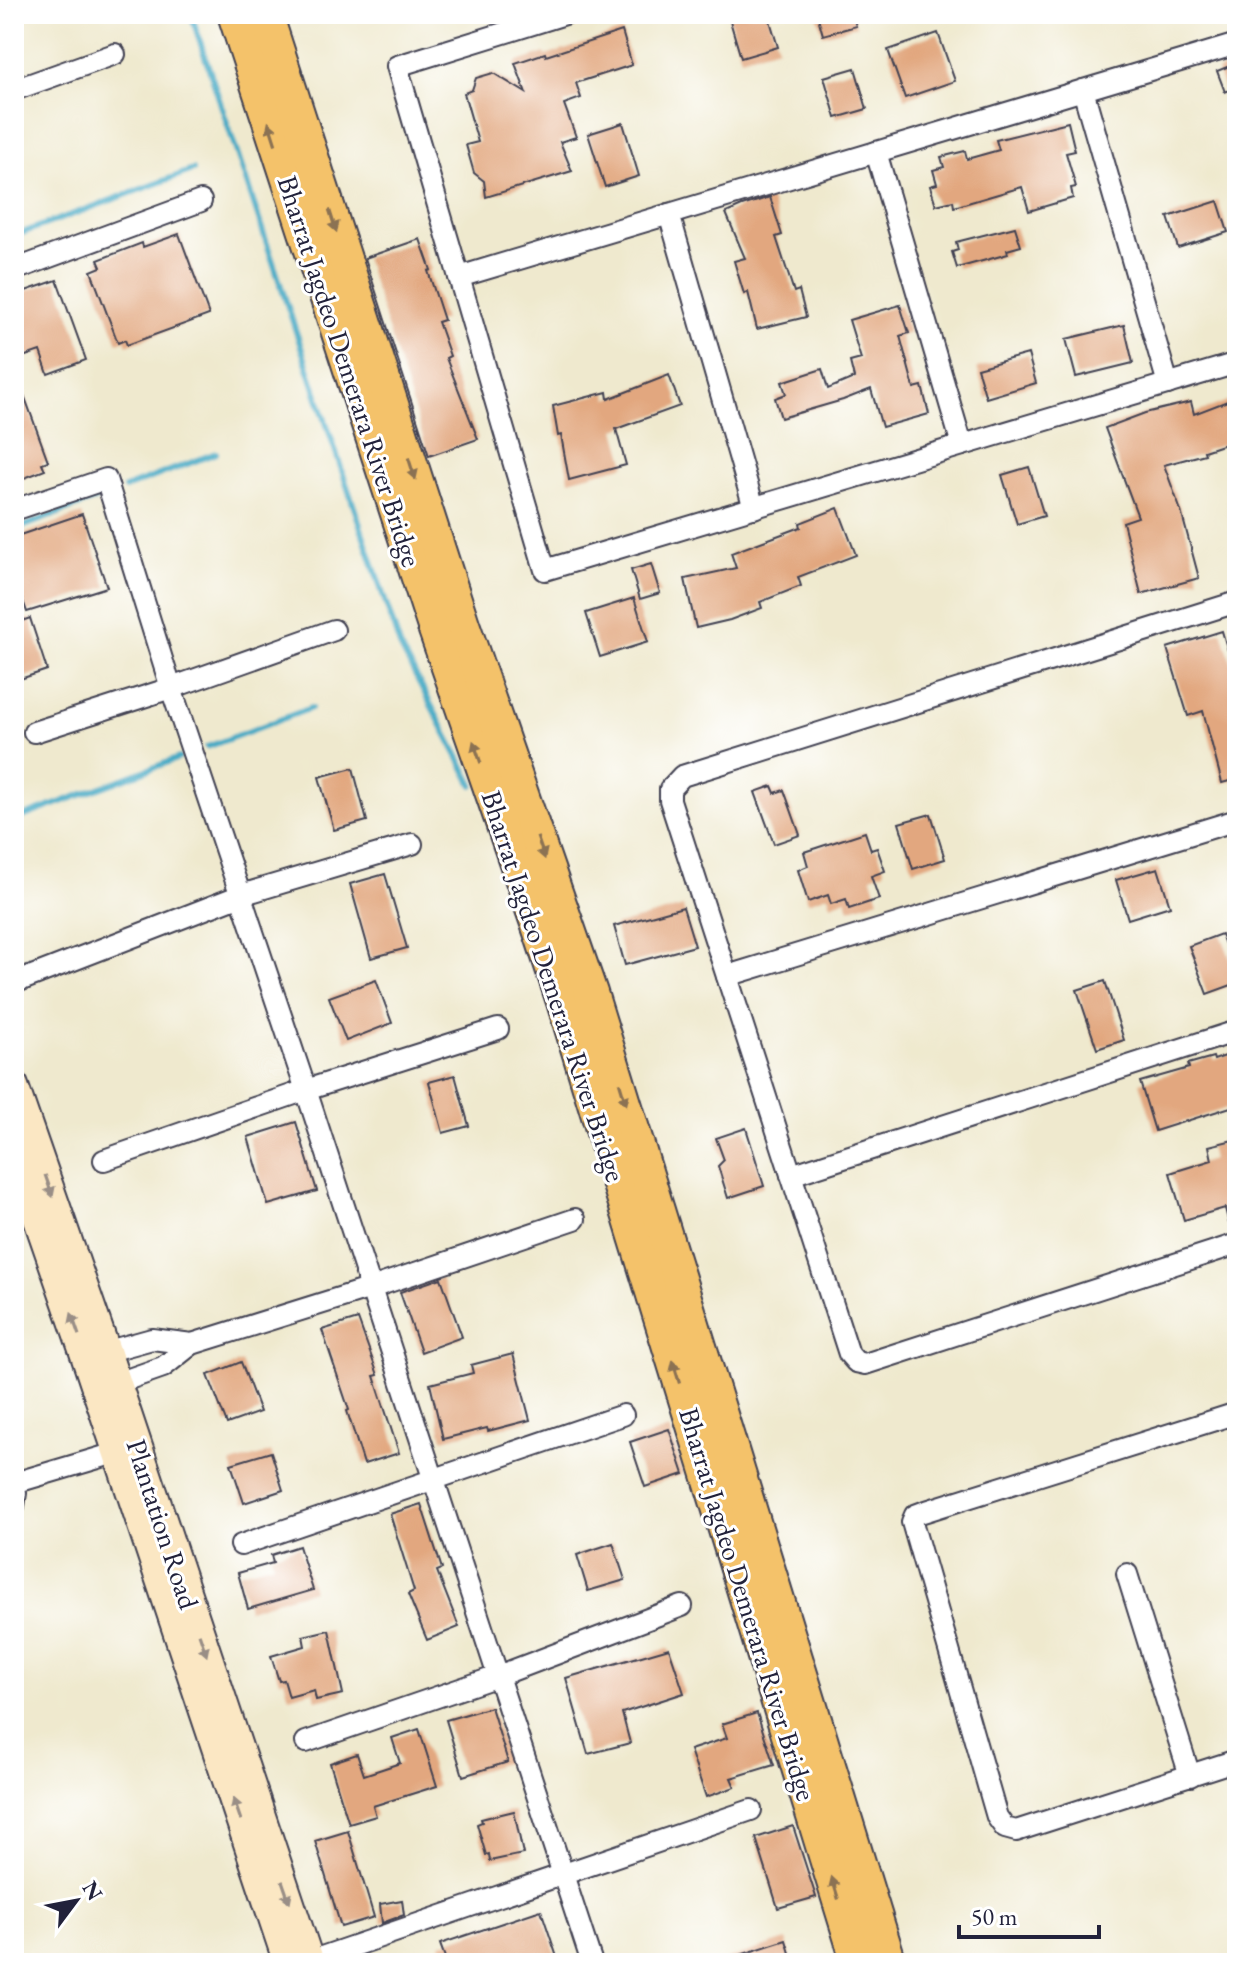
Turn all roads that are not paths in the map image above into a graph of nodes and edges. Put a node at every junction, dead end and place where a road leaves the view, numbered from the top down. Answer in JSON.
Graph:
{"nodes":[{"id":1,"x":234,"y":14,"type":"edge"},
{"id":2,"x":266,"y":14,"type":"edge"},
{"id":3,"x":565,"y":14,"type":"edge"},
{"id":4,"x":1237,"y":44,"type":"edge"},
{"id":5,"x":115,"y":54,"type":"dead end"},
{"id":6,"x":14,"y":90,"type":"edge"},
{"id":7,"x":1083,"y":90,"type":"junction"},
{"id":8,"x":876,"y":152,"type":"junction"},
{"id":9,"x":201,"y":201,"type":"dead end"},
{"id":10,"x":669,"y":214,"type":"junction"},
{"id":11,"x":14,"y":270,"type":"edge"},
{"id":12,"x":459,"y":277,"type":"junction"},
{"id":13,"x":1237,"y":363,"type":"edge"},
{"id":14,"x":1168,"y":384,"type":"junction"},
{"id":15,"x":962,"y":445,"type":"junction"},
{"id":16,"x":754,"y":508,"type":"junction"},
{"id":17,"x":14,"y":510,"type":"edge"},
{"id":18,"x":1237,"y":602,"type":"edge"},
{"id":19,"x":334,"y":630,"type":"dead end"},
{"id":20,"x":171,"y":688,"type":"junction"},
{"id":21,"x":34,"y":732,"type":"dead end"},
{"id":22,"x":1237,"y":820,"type":"edge"},
{"id":23,"x":412,"y":844,"type":"dead end"},
{"id":24,"x":241,"y":895,"type":"junction"},
{"id":25,"x":727,"y":976,"type":"junction"},
{"id":26,"x":14,"y":983,"type":"edge"},
{"id":27,"x":498,"y":1029,"type":"dead end"},
{"id":28,"x":1237,"y":1031,"type":"edge"},
{"id":29,"x":14,"y":1086,"type":"edge"},
{"id":30,"x":306,"y":1090,"type":"junction"},
{"id":31,"x":14,"y":1150,"type":"edge"},
{"id":32,"x":104,"y":1160,"type":"dead end"},
{"id":33,"x":791,"y":1175,"type":"junction"},
{"id":34,"x":575,"y":1219,"type":"dead end"},
{"id":35,"x":1237,"y":1244,"type":"edge"},
{"id":36,"x":371,"y":1288,"type":"junction"},
{"id":37,"x":192,"y":1344,"type":"junction"},
{"id":38,"x":96,"y":1354,"type":"junction"},
{"id":39,"x":107,"y":1386,"type":"junction"},
{"id":40,"x":1237,"y":1413,"type":"edge"},
{"id":41,"x":623,"y":1415,"type":"dead end"},
{"id":42,"x":127,"y":1450,"type":"junction"},
{"id":43,"x":434,"y":1479,"type":"junction"},
{"id":44,"x":14,"y":1483,"type":"edge"},
{"id":45,"x":14,"y":1506,"type":"edge"},
{"id":46,"x":241,"y":1545,"type":"dead end"},
{"id":47,"x":1127,"y":1574,"type":"dead end"},
{"id":48,"x":682,"y":1606,"type":"dead end"},
{"id":49,"x":498,"y":1676,"type":"junction"},
{"id":50,"x":306,"y":1742,"type":"dead end"},
{"id":51,"x":1237,"y":1760,"type":"edge"},
{"id":52,"x":1190,"y":1776,"type":"junction"},
{"id":53,"x":751,"y":1810,"type":"dead end"},
{"id":54,"x":563,"y":1875,"type":"junction"},
{"id":55,"x":303,"y":1962,"type":"edge"},
{"id":56,"x":592,"y":1963,"type":"edge"},
{"id":57,"x":858,"y":1963,"type":"edge"},
{"id":58,"x":890,"y":1963,"type":"edge"}],
"edges":[{"from":57,"to":1,"type":"main road","name":"Bharrat Jagdeo Demerara River Bridge","one_way":true},
{"from":2,"to":58,"type":"main road","name":"Bharrat Jagdeo Demerara River Bridge","one_way":true},
{"from":3,"to":12,"type":"street"},
{"from":4,"to":7,"type":"street"},
{"from":5,"to":6,"type":"street"},
{"from":7,"to":8,"type":"street"},
{"from":7,"to":14,"type":"street"},
{"from":8,"to":10,"type":"street"},
{"from":8,"to":15,"type":"street"},
{"from":9,"to":11,"type":"street"},
{"from":10,"to":12,"type":"street"},
{"from":10,"to":16,"type":"street"},
{"from":12,"to":16,"type":"street"},
{"from":13,"to":14,"type":"street"},
{"from":14,"to":15,"type":"street"},
{"from":15,"to":16,"type":"street"},
{"from":17,"to":20,"type":"street"},
{"from":18,"to":25,"type":"street"},
{"from":19,"to":20,"type":"street"},
{"from":20,"to":21,"type":"street"},
{"from":20,"to":24,"type":"street"},
{"from":22,"to":25,"type":"street"},
{"from":23,"to":24,"type":"street"},
{"from":24,"to":26,"type":"street"},
{"from":24,"to":30,"type":"street"},
{"from":25,"to":33,"type":"street"},
{"from":27,"to":30,"type":"street"},
{"from":28,"to":33,"type":"street"},
{"from":29,"to":38,"type":"street","name":"Plantation Road","one_way":true},
{"from":30,"to":32,"type":"street"},
{"from":30,"to":36,"type":"street"},
{"from":38,"to":31,"type":"street","name":"Plantation Road","one_way":true},
{"from":33,"to":35,"type":"street"},
{"from":34,"to":36,"type":"street"},
{"from":36,"to":37,"type":"street"},
{"from":36,"to":43,"type":"street"},
{"from":37,"to":38,"type":"street"},
{"from":37,"to":39,"type":"street"},
{"from":38,"to":39,"type":"street","name":"Plantation Road"},
{"from":39,"to":42,"type":"street","name":"Plantation Road"},
{"from":40,"to":52,"type":"street"},
{"from":41,"to":43,"type":"street"},
{"from":42,"to":44,"type":"street"},
{"from":42,"to":55,"type":"street","name":"Plantation Road"},
{"from":43,"to":46,"type":"street"},
{"from":43,"to":49,"type":"street"},
{"from":44,"to":45,"type":"street"},
{"from":47,"to":52,"type":"street"},
{"from":48,"to":49,"type":"street"},
{"from":49,"to":50,"type":"street"},
{"from":49,"to":54,"type":"street"},
{"from":51,"to":52,"type":"street"},
{"from":53,"to":54,"type":"street"},
{"from":54,"to":55,"type":"street"},
{"from":54,"to":56,"type":"street"}]}
